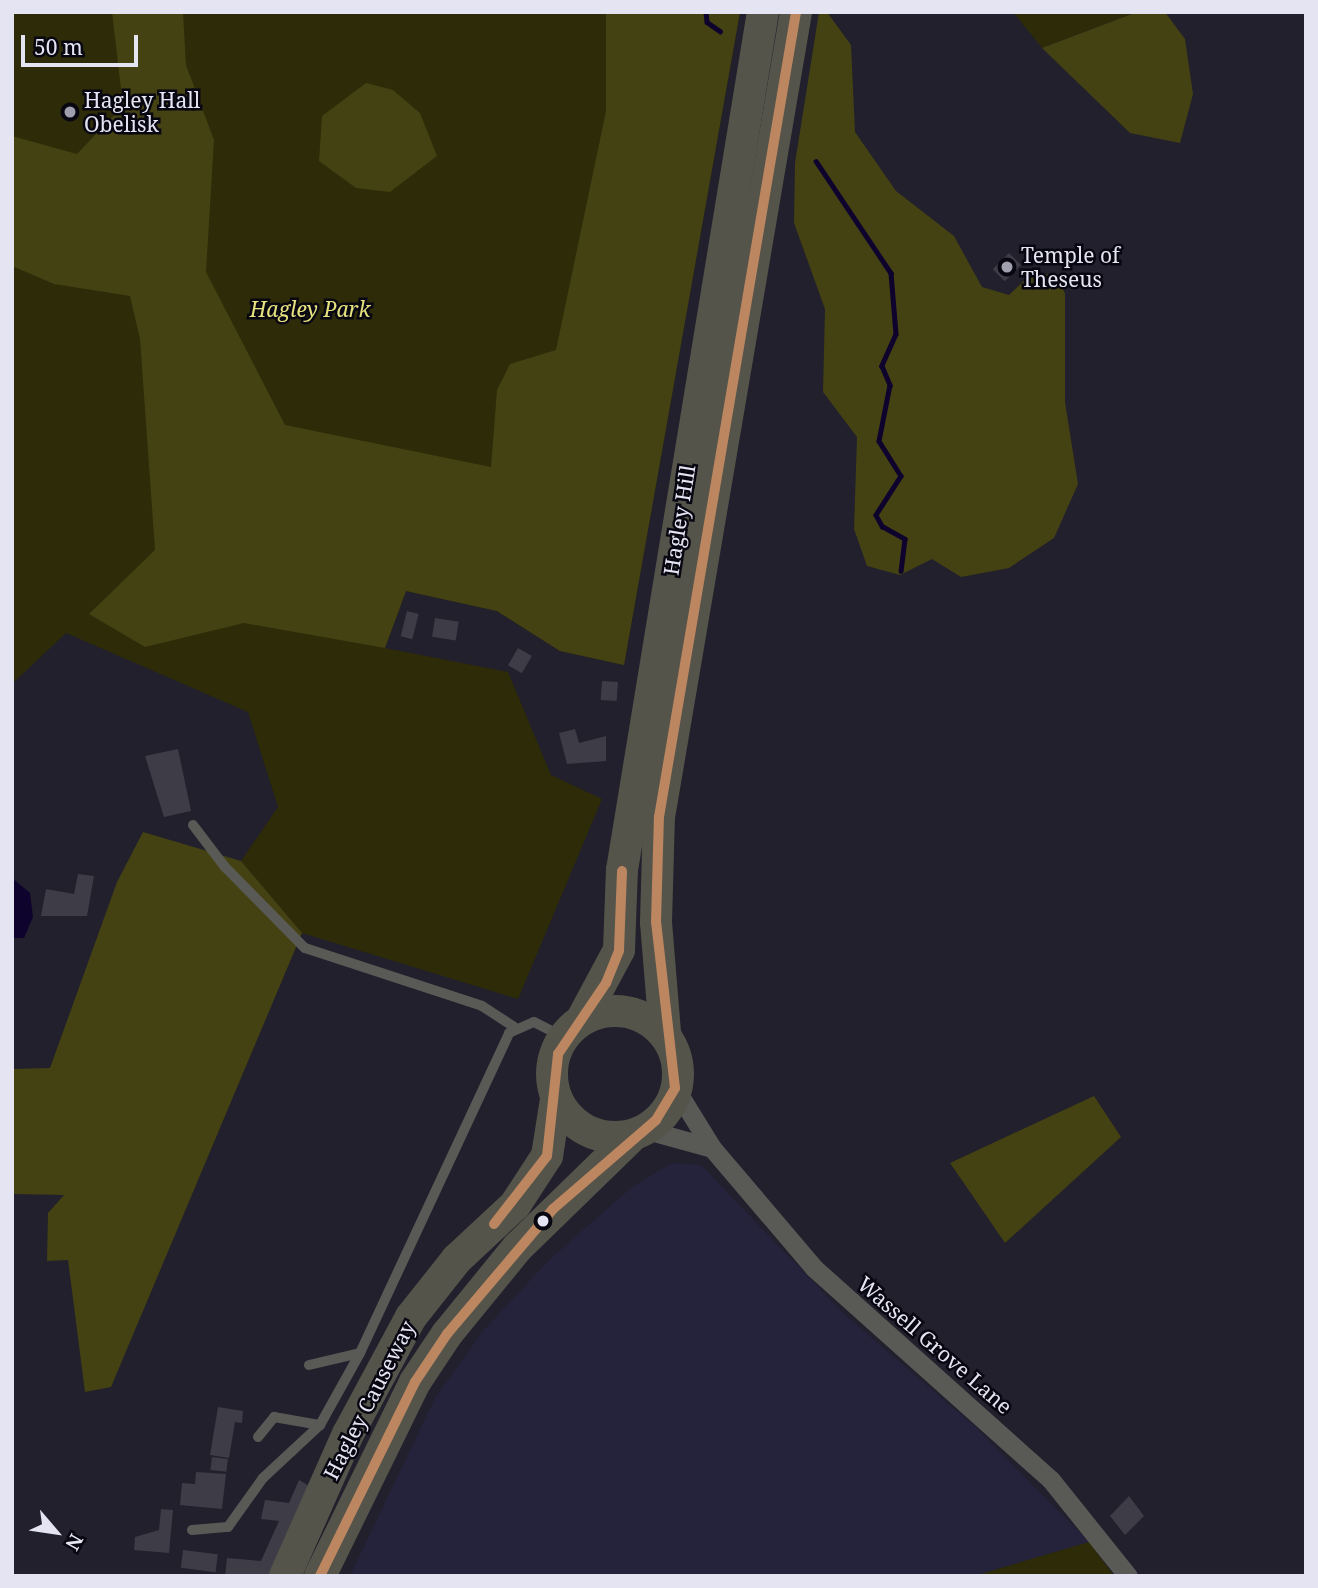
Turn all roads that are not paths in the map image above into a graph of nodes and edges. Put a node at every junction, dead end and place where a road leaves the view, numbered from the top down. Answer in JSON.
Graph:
{"nodes":[{"id":1,"x":763,"y":12,"type":"edge"},
{"id":2,"x":796,"y":12,"type":"edge"},
{"id":3,"x":193,"y":825,"type":"dead end"},
{"id":4,"x":514,"y":1027,"type":"junction"},
{"id":5,"x":574,"y":1029,"type":"junction"},
{"id":6,"x":665,"y":1032,"type":"junction"},
{"id":7,"x":675,"y":1087,"type":"junction"},
{"id":8,"x":556,"y":1099,"type":"junction"},
{"id":9,"x":638,"y":1134,"type":"junction"},
{"id":10,"x":712,"y":1148,"type":"junction"},
{"id":11,"x":360,"y":1353,"type":"junction"},
{"id":12,"x":309,"y":1364,"type":"dead end"},
{"id":13,"x":320,"y":1425,"type":"junction"},
{"id":14,"x":258,"y":1437,"type":"dead end"},
{"id":15,"x":192,"y":1530,"type":"dead end"},
{"id":16,"x":285,"y":1576,"type":"edge"},
{"id":17,"x":320,"y":1576,"type":"edge"},
{"id":18,"x":1128,"y":1576,"type":"edge"}],
"edges":[{"from":1,"to":5,"type":"highway","name":"Hagley Hill"},
{"from":2,"to":6,"type":"highway","name":"Hagley Hill"},
{"from":3,"to":4,"type":"lane"},
{"from":4,"to":5,"type":"lane"},
{"from":4,"to":11,"type":"lane"},
{"from":5,"to":6,"type":"highway"},
{"from":5,"to":8,"type":"highway"},
{"from":6,"to":7,"type":"highway"},
{"from":7,"to":9,"type":"highway"},
{"from":7,"to":10,"type":"street","name":"Wassell Grove Lane"},
{"from":8,"to":9,"type":"highway"},
{"from":8,"to":16,"type":"highway","name":"Hagley Causeway"},
{"from":9,"to":10,"type":"street"},
{"from":9,"to":17,"type":"highway","name":"Hagley Causeway"},
{"from":10,"to":18,"type":"street","name":"Wassell Grove Lane"},
{"from":11,"to":12,"type":"lane"},
{"from":11,"to":13,"type":"lane"},
{"from":13,"to":14,"type":"lane"},
{"from":13,"to":15,"type":"lane"}]}
